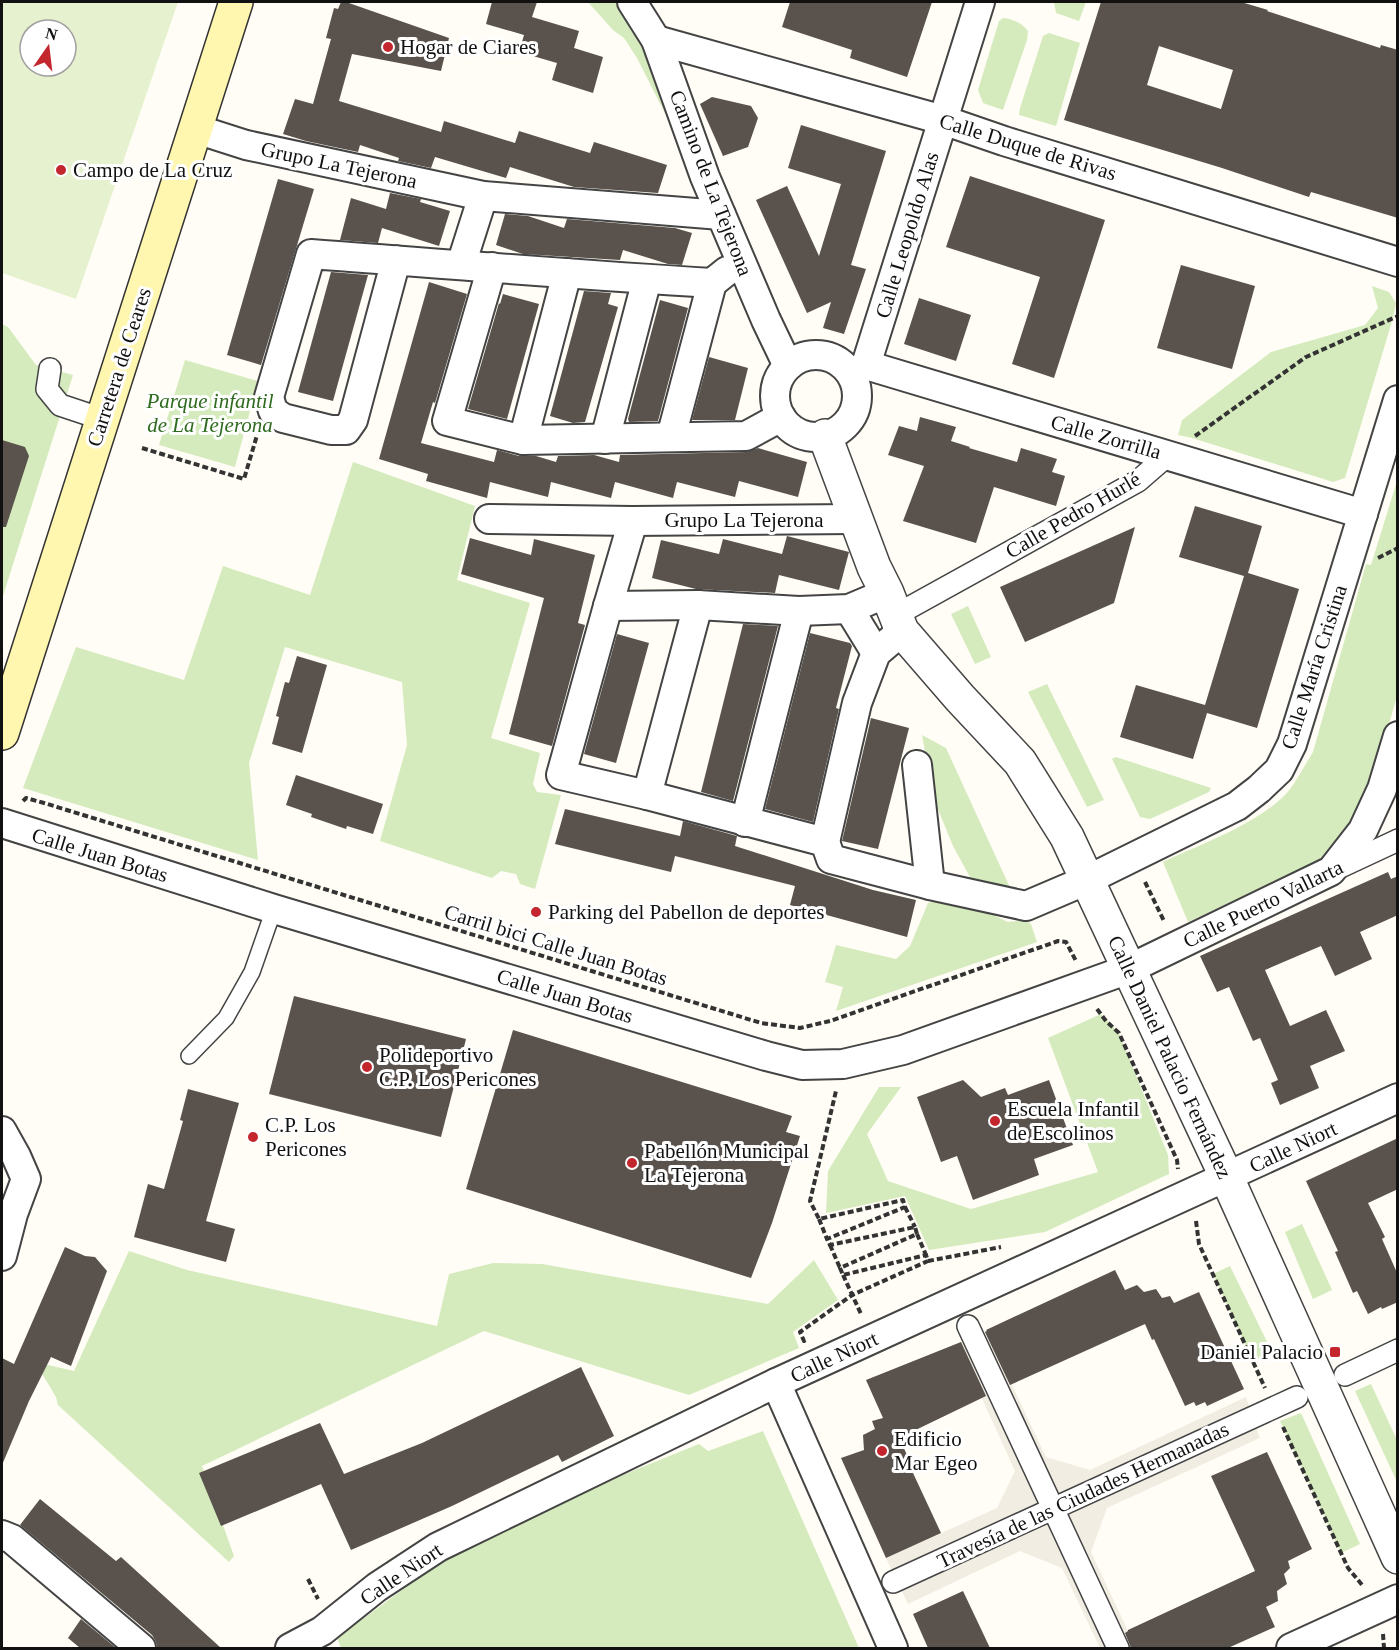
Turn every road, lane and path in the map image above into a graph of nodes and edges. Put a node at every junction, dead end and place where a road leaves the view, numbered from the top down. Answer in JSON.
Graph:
{"nodes":[{"id":1,"x":236,"y":2,"type":"edge"},
{"id":2,"x":632,"y":2,"type":"edge"},
{"id":3,"x":980,"y":2,"type":"edge"},
{"id":4,"x":656,"y":40,"type":"junction"},
{"id":5,"x":943,"y":120,"type":"junction"},
{"id":6,"x":196,"y":129,"type":"junction"},
{"id":7,"x":483,"y":196,"type":"junction"},
{"id":8,"x":721,"y":215,"type":"junction"},
{"id":9,"x":396,"y":260,"type":"junction"},
{"id":10,"x":740,"y":260,"type":"junction"},
{"id":11,"x":1398,"y":262,"type":"edge"},
{"id":12,"x":461,"y":265,"type":"junction"},
{"id":13,"x":492,"y":267,"type":"junction"},
{"id":14,"x":567,"y":273,"type":"junction"},
{"id":15,"x":647,"y":279,"type":"junction"},
{"id":16,"x":712,"y":284,"type":"junction"},
{"id":17,"x":1398,"y":316,"type":"edge"},
{"id":18,"x":788,"y":366,"type":"junction"},
{"id":19,"x":51,"y":369,"type":"dead end"},
{"id":20,"x":860,"y":371,"type":"junction"},
{"id":21,"x":269,"y":397,"type":"junction"},
{"id":22,"x":1398,"y":400,"type":"edge"},
{"id":23,"x":781,"y":417,"type":"junction"},
{"id":24,"x":102,"y":418,"type":"junction"},
{"id":25,"x":825,"y":436,"type":"junction"},
{"id":26,"x":671,"y":437,"type":"junction"},
{"id":27,"x":605,"y":439,"type":"junction"},
{"id":28,"x":523,"y":440,"type":"junction"},
{"id":29,"x":142,"y":448,"type":"dead end"},
{"id":30,"x":1168,"y":455,"type":"junction"},
{"id":31,"x":1363,"y":514,"type":"junction"},
{"id":32,"x":489,"y":519,"type":"dead end"},
{"id":33,"x":856,"y":519,"type":"junction"},
{"id":34,"x":633,"y":521,"type":"junction"},
{"id":35,"x":698,"y":605,"type":"junction"},
{"id":36,"x":608,"y":606,"type":"junction"},
{"id":37,"x":849,"y":609,"type":"junction"},
{"id":38,"x":799,"y":611,"type":"junction"},
{"id":39,"x":895,"y":613,"type":"junction"},
{"id":40,"x":876,"y":653,"type":"junction"},
{"id":41,"x":2,"y":728,"type":"edge"},
{"id":42,"x":1398,"y":736,"type":"edge"},
{"id":43,"x":917,"y":765,"type":"dead end"},
{"id":44,"x":647,"y":795,"type":"junction"},
{"id":45,"x":44,"y":803,"type":"dead end"},
{"id":46,"x":745,"y":822,"type":"junction"},
{"id":47,"x":2,"y":823,"type":"edge"},
{"id":48,"x":1398,"y":840,"type":"edge"},
{"id":49,"x":825,"y":842,"type":"junction"},
{"id":50,"x":1331,"y":871,"type":"junction"},
{"id":51,"x":1087,"y":880,"type":"junction"},
{"id":52,"x":930,"y":885,"type":"junction"},
{"id":53,"x":274,"y":909,"type":"junction"},
{"id":54,"x":1059,"y":941,"type":"dead end"},
{"id":55,"x":1130,"y":969,"type":"junction"},
{"id":56,"x":189,"y":1056,"type":"dead end"},
{"id":57,"x":838,"y":1084,"type":"dead end"},
{"id":58,"x":1398,"y":1098,"type":"edge"},
{"id":59,"x":2,"y":1131,"type":"edge"},
{"id":60,"x":1227,"y":1178,"type":"junction"},
{"id":61,"x":22,"y":1190,"type":"edge"},
{"id":62,"x":905,"y":1207,"type":"junction"},
{"id":63,"x":819,"y":1219,"type":"junction"},
{"id":64,"x":915,"y":1227,"type":"junction"},
{"id":65,"x":917,"y":1234,"type":"junction"},
{"id":66,"x":827,"y":1239,"type":"junction"},
{"id":67,"x":830,"y":1245,"type":"junction"},
{"id":68,"x":1006,"y":1246,"type":"dead end"},
{"id":69,"x":926,"y":1255,"type":"junction"},
{"id":70,"x":2,"y":1256,"type":"edge"},
{"id":71,"x":928,"y":1261,"type":"junction"},
{"id":72,"x":840,"y":1268,"type":"junction"},
{"id":73,"x":843,"y":1275,"type":"junction"},
{"id":74,"x":852,"y":1295,"type":"junction"},
{"id":75,"x":851,"y":1318,"type":"dead end"},
{"id":76,"x":867,"y":1326,"type":"junction"},
{"id":77,"x":968,"y":1326,"type":"dead end"},
{"id":78,"x":813,"y":1336,"type":"dead end"},
{"id":79,"x":1398,"y":1350,"type":"edge"},
{"id":80,"x":1345,"y":1375,"type":"dead end"},
{"id":81,"x":776,"y":1383,"type":"junction"},
{"id":82,"x":1297,"y":1397,"type":"dead end"},
{"id":83,"x":1274,"y":1407,"type":"junction"},
{"id":84,"x":1053,"y":1508,"type":"junction"},
{"id":85,"x":2,"y":1535,"type":"edge"},
{"id":86,"x":1398,"y":1557,"type":"edge"},
{"id":87,"x":892,"y":1582,"type":"dead end"},
{"id":88,"x":1386,"y":1604,"type":"edge"},
{"id":89,"x":141,"y":1648,"type":"edge"},
{"id":90,"x":290,"y":1648,"type":"edge"},
{"id":91,"x":892,"y":1648,"type":"edge"},
{"id":92,"x":1118,"y":1648,"type":"edge"},
{"id":93,"x":1291,"y":1648,"type":"edge"},
{"id":94,"x":1384,"y":1648,"type":"edge"}],
"edges":[{"from":1,"to":6,"type":"main road","name":"Carretera de Ceares"},
{"from":2,"to":4,"type":"street","name":"Camino de La Tejerona"},
{"from":3,"to":5,"type":"street","name":"Calle Leopoldo Alas"},
{"from":4,"to":5,"type":"street","name":"Calle Duque de Rivas"},
{"from":4,"to":8,"type":"street","name":"Camino de La Tejerona"},
{"from":5,"to":11,"type":"street","name":"Calle Duque de Rivas"},
{"from":5,"to":20,"type":"street","name":"Calle Leopoldo Alas"},
{"from":6,"to":7,"type":"street","name":"Grupo La Tejerona"},
{"from":6,"to":24,"type":"main road","name":"Carretera de Ceares"},
{"from":7,"to":8,"type":"street","name":"Grupo La Tejerona"},
{"from":7,"to":12,"type":"street"},
{"from":8,"to":10,"type":"street","name":"Camino de La Tejerona"},
{"from":9,"to":12,"type":"street"},
{"from":9,"to":21,"type":"street"},
{"from":9,"to":21,"type":"street"},
{"from":10,"to":16,"type":"street"},
{"from":10,"to":18,"type":"street","name":"Camino de La Tejerona"},
{"from":12,"to":13,"type":"street"},
{"from":13,"to":14,"type":"street"},
{"from":13,"to":28,"type":"street"},
{"from":14,"to":15,"type":"street"},
{"from":14,"to":28,"type":"street"},
{"from":15,"to":16,"type":"street"},
{"from":15,"to":27,"type":"street"},
{"from":16,"to":26,"type":"street"},
{"from":17,"to":30,"type":"path"},
{"from":18,"to":20,"type":"street"},
{"from":18,"to":23,"type":"street"},
{"from":19,"to":24,"type":"street"},
{"from":20,"to":25,"type":"street"},
{"from":20,"to":30,"type":"street","name":"Calle Zorrilla"},
{"from":21,"to":29,"type":"path"},
{"from":22,"to":31,"type":"street","name":"Calle María Cristina"},
{"from":23,"to":25,"type":"street"},
{"from":23,"to":26,"type":"street"},
{"from":24,"to":41,"type":"main road","name":"Carretera de Ceares"},
{"from":25,"to":33,"type":"street"},
{"from":26,"to":27,"type":"street"},
{"from":27,"to":28,"type":"street"},
{"from":30,"to":31,"type":"street","name":"Calle Zorrilla"},
{"from":30,"to":39,"type":"street","name":"Calle Pedro Hurlé"},
{"from":31,"to":51,"type":"street","name":"Calle María Cristina"},
{"from":32,"to":34,"type":"street","name":"Grupo La Tejerona"},
{"from":33,"to":34,"type":"street","name":"Grupo La Tejerona"},
{"from":33,"to":39,"type":"street"},
{"from":34,"to":36,"type":"street","name":"Grupo La Tejerona"},
{"from":35,"to":36,"type":"street"},
{"from":35,"to":38,"type":"street"},
{"from":35,"to":44,"type":"street"},
{"from":36,"to":44,"type":"street","name":"Grupo La Tejerona"},
{"from":37,"to":38,"type":"street"},
{"from":37,"to":39,"type":"street"},
{"from":37,"to":40,"type":"street"},
{"from":38,"to":46,"type":"street"},
{"from":39,"to":40,"type":"street"},
{"from":39,"to":51,"type":"street","name":"Calle Daniel Palacio Fernández"},
{"from":40,"to":49,"type":"street"},
{"from":42,"to":50,"type":"street"},
{"from":43,"to":52,"type":"street"},
{"from":44,"to":46,"type":"street","name":"Grupo La Tejerona"},
{"from":45,"to":54,"type":"path","name":"Carril bici Calle Juan Botas"},
{"from":46,"to":49,"type":"street","name":"Grupo La Tejerona"},
{"from":47,"to":53,"type":"street","name":"Calle Juan Botas"},
{"from":48,"to":50,"type":"street","name":"Calle Puerto Vallarta"},
{"from":49,"to":52,"type":"street"},
{"from":50,"to":55,"type":"street","name":"Calle Puerto Vallarta"},
{"from":51,"to":52,"type":"street","name":"Calle María Cristina"},
{"from":51,"to":55,"type":"street","name":"Calle Daniel Palacio Fernández"},
{"from":53,"to":55,"type":"street","name":"Calle Juan Botas"},
{"from":53,"to":56,"type":"lane"},
{"from":55,"to":60,"type":"street","name":"Calle Daniel Palacio Fernández"},
{"from":57,"to":63,"type":"path"},
{"from":58,"to":60,"type":"street","name":"Calle Niort"},
{"from":59,"to":61,"type":"street"},
{"from":60,"to":76,"type":"street","name":"Calle Niort"},
{"from":60,"to":86,"type":"street","name":"Calle Daniel Palacio Fernández"},
{"from":61,"to":70,"type":"street"},
{"from":62,"to":63,"type":"path"},
{"from":62,"to":64,"type":"path"},
{"from":62,"to":66,"type":"path"},
{"from":63,"to":66,"type":"path"},
{"from":64,"to":65,"type":"path"},
{"from":64,"to":67,"type":"path"},
{"from":65,"to":69,"type":"path"},
{"from":65,"to":72,"type":"path"},
{"from":66,"to":67,"type":"path"},
{"from":67,"to":72,"type":"path"},
{"from":68,"to":71,"type":"path"},
{"from":69,"to":71,"type":"path"},
{"from":69,"to":73,"type":"path"},
{"from":71,"to":74,"type":"path"},
{"from":72,"to":73,"type":"path"},
{"from":73,"to":74,"type":"path"},
{"from":74,"to":76,"type":"path"},
{"from":74,"to":78,"type":"path"},
{"from":75,"to":76,"type":"path"},
{"from":76,"to":81,"type":"street","name":"Calle Niort"},
{"from":77,"to":84,"type":"street"},
{"from":79,"to":80,"type":"street"},
{"from":81,"to":90,"type":"street","name":"Calle Niort"},
{"from":81,"to":91,"type":"street"},
{"from":82,"to":83,"type":"street","name":"Travesía de las Ciudades Hermanadas"},
{"from":83,"to":84,"type":"street","name":"Travesía de las Ciudades Hermanadas"},
{"from":83,"to":88,"type":"path"},
{"from":84,"to":87,"type":"street","name":"Travesía de las Ciudades Hermanadas"},
{"from":84,"to":92,"type":"street"},
{"from":85,"to":89,"type":"street"},
{"from":88,"to":93,"type":"street"},
{"from":88,"to":94,"type":"path"}]}
